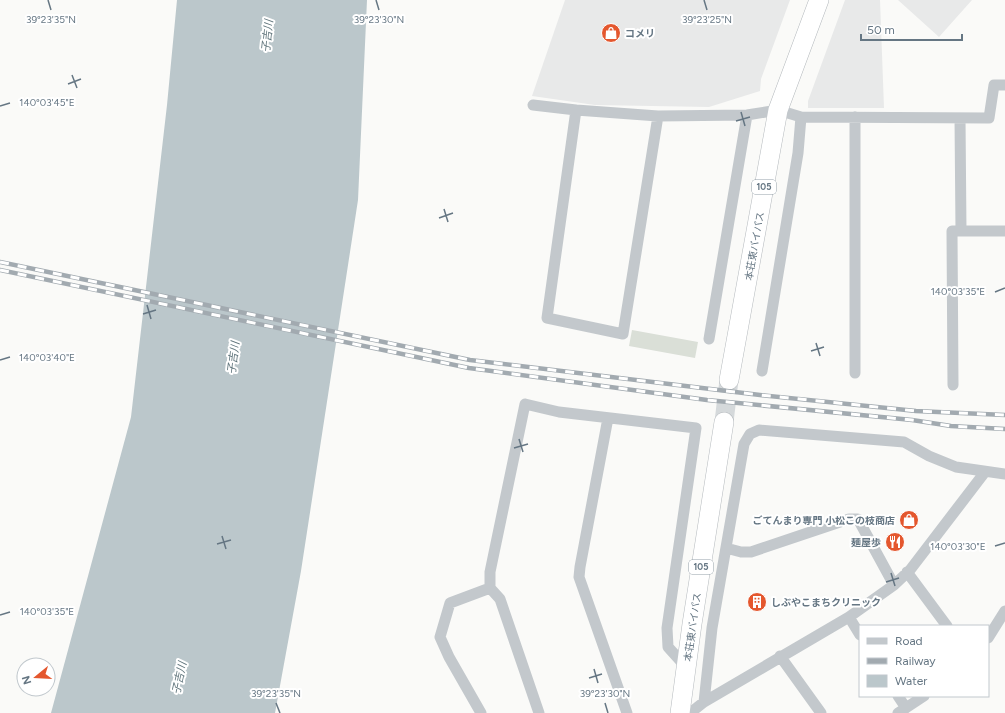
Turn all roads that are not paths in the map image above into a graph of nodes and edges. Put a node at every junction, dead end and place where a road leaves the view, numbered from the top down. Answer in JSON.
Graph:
{"nodes":[{"id":1,"x":819,"y":0,"type":"edge"},
{"id":2,"x":1005,"y":84,"type":"edge"},
{"id":3,"x":533,"y":105,"type":"dead end"},
{"id":4,"x":576,"y":110,"type":"junction"},
{"id":5,"x":778,"y":110,"type":"junction"},
{"id":6,"x":747,"y":115,"type":"junction"},
{"id":7,"x":658,"y":116,"type":"junction"},
{"id":8,"x":801,"y":117,"type":"junction"},
{"id":9,"x":855,"y":117,"type":"junction"},
{"id":10,"x":960,"y":118,"type":"junction"},
{"id":11,"x":961,"y":231,"type":"junction"},
{"id":12,"x":1005,"y":231,"type":"edge"},
{"id":13,"x":709,"y":339,"type":"dead end"},
{"id":14,"x":762,"y":371,"type":"dead end"},
{"id":15,"x":855,"y":373,"type":"dead end"},
{"id":16,"x":730,"y":380,"type":"tunnel mouth"},
{"id":17,"x":953,"y":385,"type":"dead end"},
{"id":18,"x":608,"y":418,"type":"junction"},
{"id":19,"x":724,"y":422,"type":"tunnel mouth"},
{"id":20,"x":985,"y":472,"type":"junction"},
{"id":21,"x":1005,"y":474,"type":"edge"},
{"id":22,"x":726,"y":548,"type":"junction"},
{"id":23,"x":907,"y":572,"type":"junction"},
{"id":24,"x":894,"y":585,"type":"junction"},
{"id":25,"x":490,"y":588,"type":"junction"},
{"id":26,"x":1005,"y":612,"type":"edge"},
{"id":27,"x":848,"y":617,"type":"junction"},
{"id":28,"x":946,"y":625,"type":"edge"},
{"id":29,"x":859,"y":634,"type":"edge"},
{"id":30,"x":989,"y":636,"type":"edge"},
{"id":31,"x":780,"y":656,"type":"junction"},
{"id":32,"x":686,"y":667,"type":"junction"},
{"id":33,"x":898,"y":697,"type":"edge"},
{"id":34,"x":922,"y":697,"type":"edge"},
{"id":35,"x":704,"y":702,"type":"junction"},
{"id":36,"x":902,"y":710,"type":"edge"},
{"id":37,"x":481,"y":713,"type":"edge"},
{"id":38,"x":539,"y":713,"type":"edge"},
{"id":39,"x":627,"y":713,"type":"edge"},
{"id":40,"x":680,"y":713,"type":"edge"},
{"id":41,"x":690,"y":713,"type":"edge"},
{"id":42,"x":822,"y":713,"type":"edge"}],
"edges":[{"from":1,"to":5,"type":"highway","name":"本荘東バイパス","number":"105"},
{"from":2,"to":10,"type":"street"},
{"from":3,"to":4,"type":"street"},
{"from":4,"to":7,"type":"street"},
{"from":4,"to":7,"type":"street"},
{"from":5,"to":6,"type":"street"},
{"from":5,"to":8,"type":"street"},
{"from":5,"to":16,"type":"highway","name":"本荘東バイパス","number":"105"},
{"from":6,"to":7,"type":"street"},
{"from":6,"to":13,"type":"street"},
{"from":8,"to":9,"type":"street"},
{"from":8,"to":14,"type":"street"},
{"from":9,"to":10,"type":"street"},
{"from":9,"to":15,"type":"street"},
{"from":10,"to":11,"type":"street"},
{"from":11,"to":12,"type":"street"},
{"from":11,"to":17,"type":"street"},
{"from":18,"to":25,"type":"street"},
{"from":18,"to":32,"type":"street"},
{"from":18,"to":39,"type":"street"},
{"from":19,"to":32,"type":"highway","name":"本荘東バイパス","number":"105"},
{"from":20,"to":21,"type":"street"},
{"from":20,"to":22,"type":"street"},
{"from":20,"to":23,"type":"street"},
{"from":22,"to":24,"type":"street"},
{"from":22,"to":35,"type":"street"},
{"from":23,"to":24,"type":"street"},
{"from":23,"to":28,"type":"street"},
{"from":24,"to":27,"type":"street"},
{"from":25,"to":37,"type":"street"},
{"from":25,"to":38,"type":"street"},
{"from":26,"to":30,"type":"street"},
{"from":27,"to":29,"type":"street"},
{"from":27,"to":31,"type":"street"},
{"from":31,"to":35,"type":"street"},
{"from":31,"to":42,"type":"street"},
{"from":32,"to":40,"type":"highway","name":"本荘東バイパス","number":"105"},
{"from":33,"to":36,"type":"street"},
{"from":34,"to":36,"type":"street"},
{"from":35,"to":41,"type":"street"}]}
